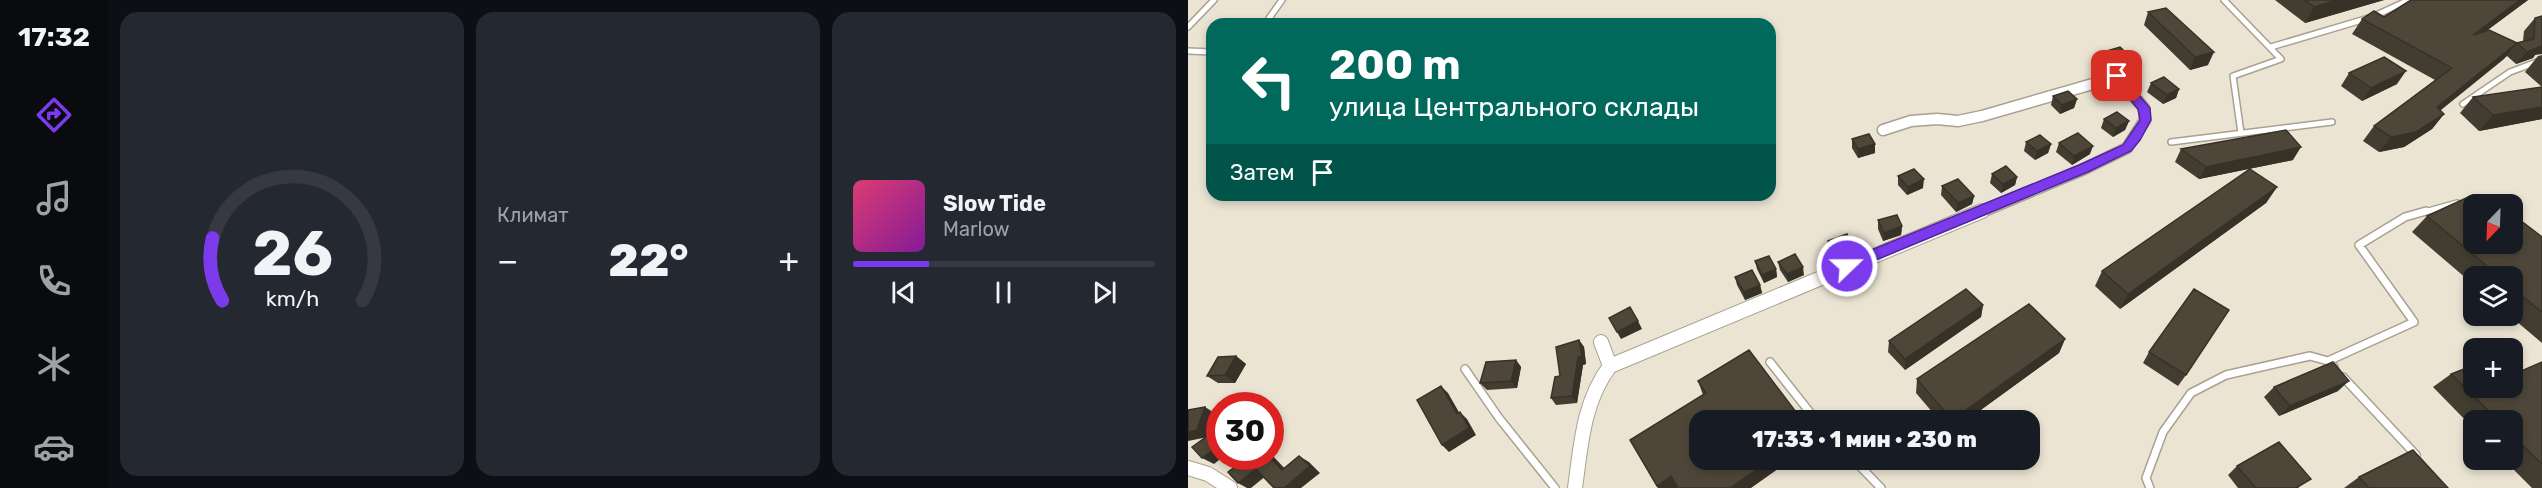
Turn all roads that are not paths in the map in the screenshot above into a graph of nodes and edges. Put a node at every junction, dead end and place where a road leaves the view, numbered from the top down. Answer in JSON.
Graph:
{"nodes":[{"id":1,"x":1214,"y":0,"type":"edge"},
{"id":2,"x":1282,"y":0,"type":"edge"},
{"id":3,"x":2224,"y":0,"type":"edge"},
{"id":4,"x":2409,"y":0,"type":"edge"},
{"id":5,"x":1269,"y":18,"type":"edge"},
{"id":6,"x":1188,"y":27,"type":"edge"},
{"id":7,"x":2271,"y":47,"type":"junction"},
{"id":8,"x":1188,"y":51,"type":"edge"},
{"id":9,"x":1206,"y":52,"type":"edge"},
{"id":10,"x":2542,"y":60,"type":"edge"},
{"id":11,"x":2463,"y":105,"type":"dead end"},
{"id":12,"x":2332,"y":122,"type":"dead end"},
{"id":13,"x":1883,"y":130,"type":"dead end"},
{"id":14,"x":2241,"y":133,"type":"junction"},
{"id":15,"x":2171,"y":142,"type":"dead end"},
{"id":16,"x":2463,"y":202,"type":"edge"},
{"id":17,"x":1601,"y":342,"type":"dead end"},
{"id":18,"x":2328,"y":361,"type":"junction"},
{"id":19,"x":1770,"y":362,"type":"dead end"},
{"id":20,"x":1610,"y":366,"type":"junction"},
{"id":21,"x":1465,"y":369,"type":"dead end"},
{"id":22,"x":1808,"y":410,"type":"edge"},
{"id":23,"x":2423,"y":463,"type":"edge"},
{"id":24,"x":1188,"y":468,"type":"edge"},
{"id":25,"x":1864,"y":470,"type":"edge"},
{"id":26,"x":1230,"y":488,"type":"edge"},
{"id":27,"x":1556,"y":488,"type":"edge"},
{"id":28,"x":1575,"y":488,"type":"edge"},
{"id":29,"x":1881,"y":488,"type":"edge"},
{"id":30,"x":2150,"y":488,"type":"edge"}],
"edges":[{"from":1,"to":6,"type":"lane"},
{"from":2,"to":5,"type":"lane"},
{"from":3,"to":7,"type":"lane"},
{"from":4,"to":7,"type":"lane"},
{"from":7,"to":14,"type":"lane"},
{"from":8,"to":9,"type":"lane"},
{"from":10,"to":11,"type":"lane"},
{"from":12,"to":14,"type":"lane"},
{"from":13,"to":20,"type":"street"},
{"from":14,"to":15,"type":"lane"},
{"from":16,"to":18,"type":"lane"},
{"from":17,"to":20,"type":"street"},
{"from":18,"to":23,"type":"lane"},
{"from":18,"to":30,"type":"lane"},
{"from":19,"to":22,"type":"lane"},
{"from":20,"to":28,"type":"street"},
{"from":21,"to":27,"type":"lane"},
{"from":24,"to":26,"type":"street"},
{"from":25,"to":29,"type":"lane"}]}
